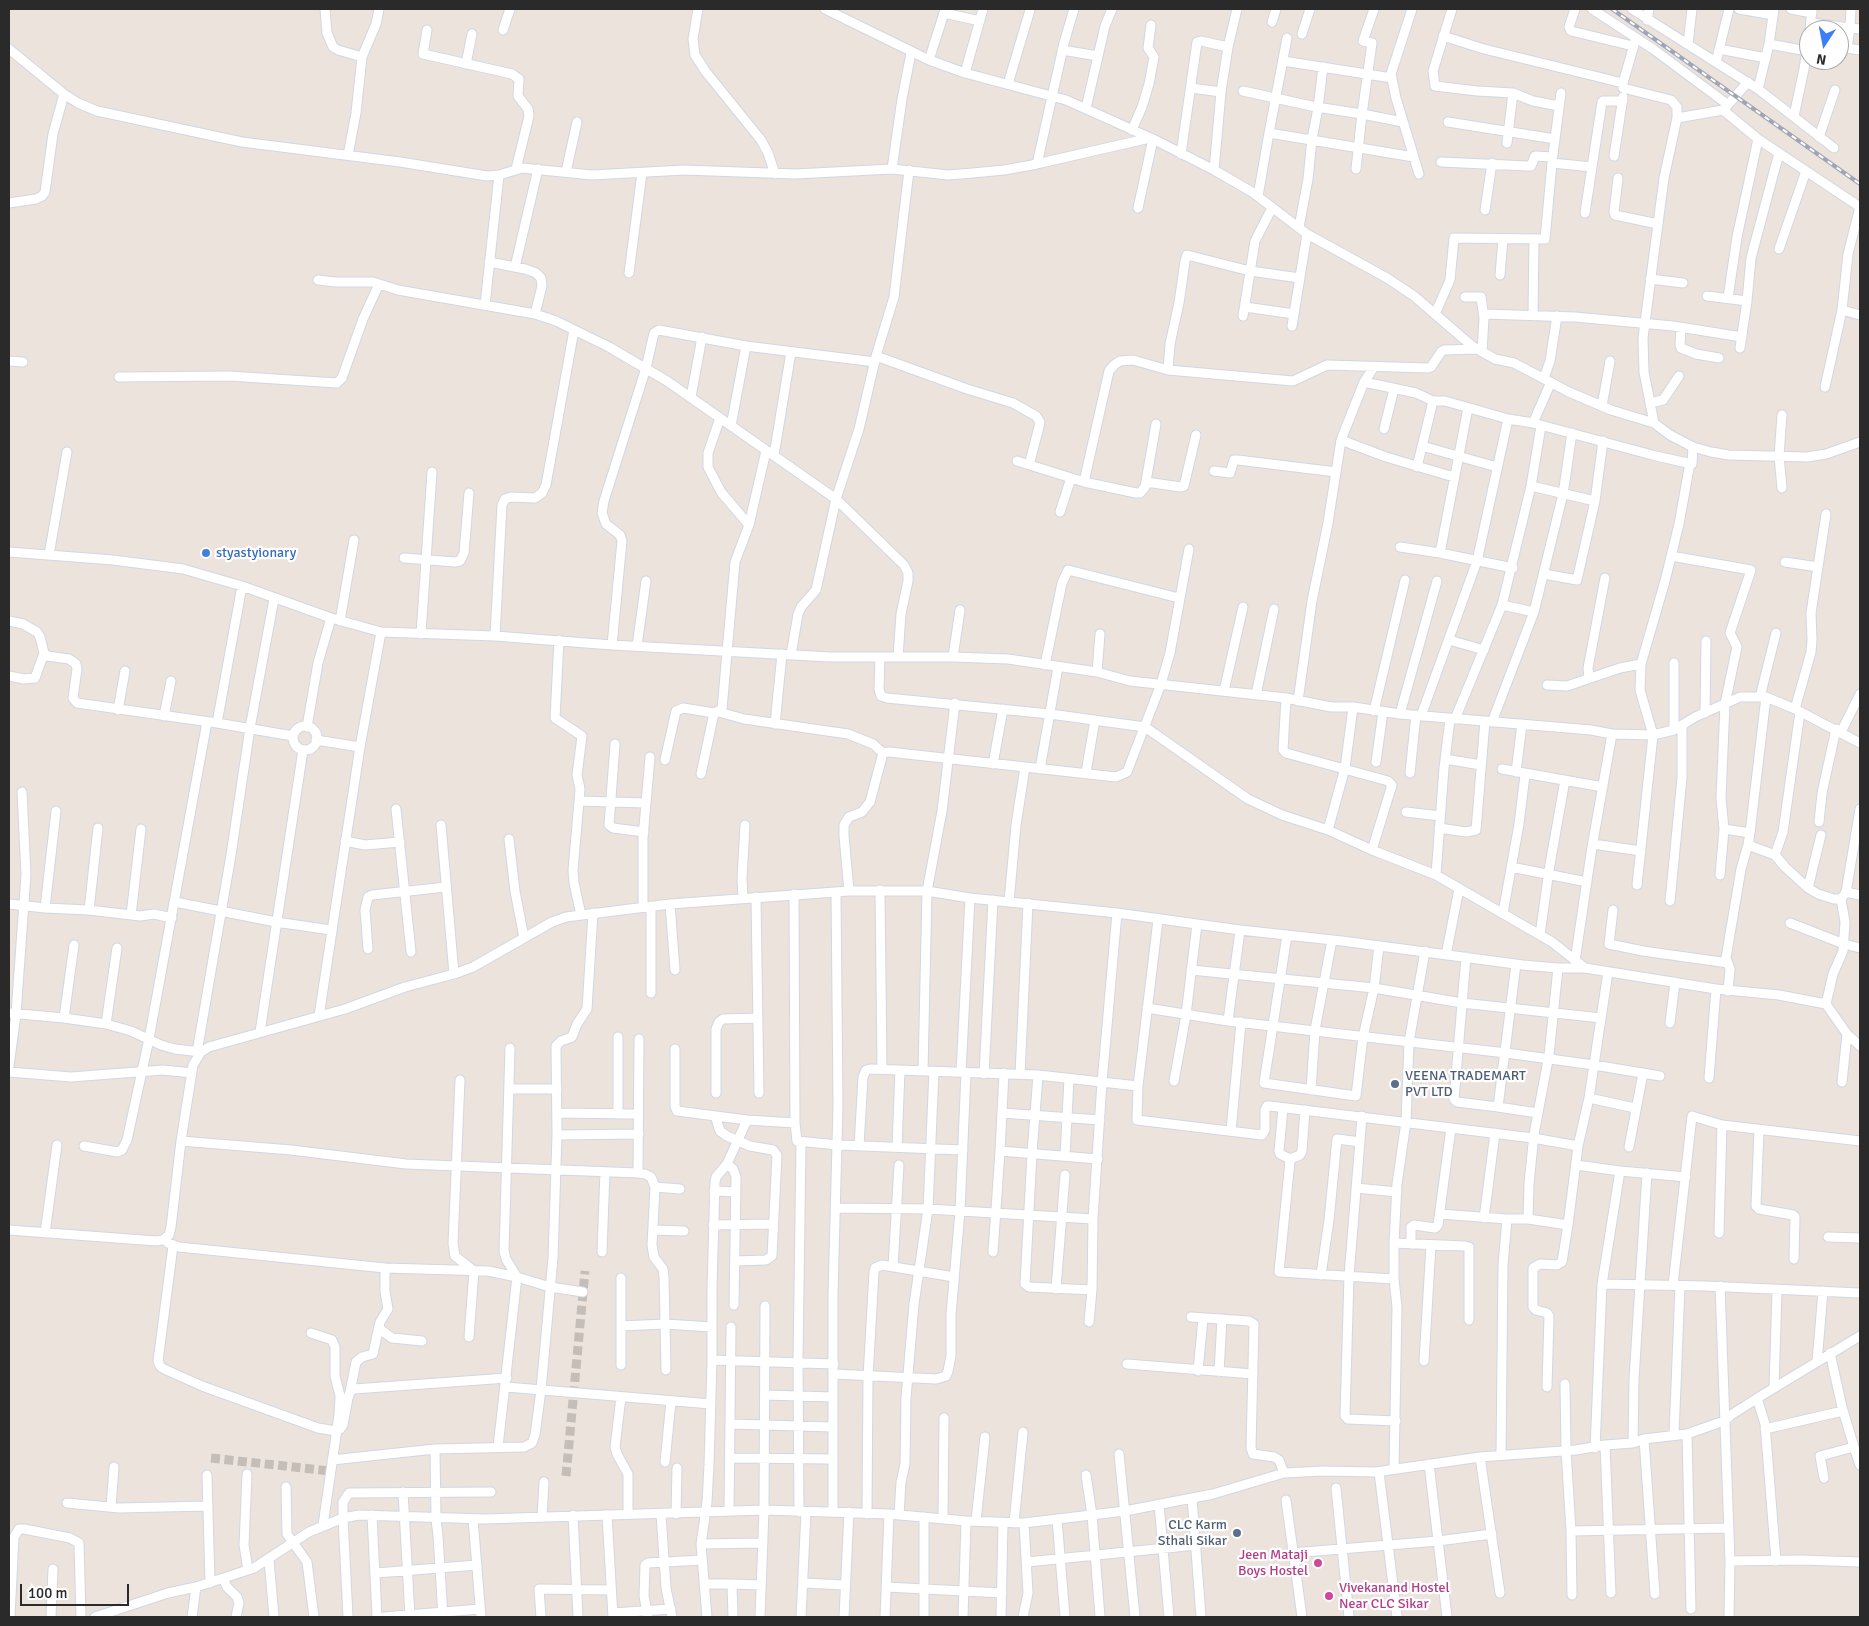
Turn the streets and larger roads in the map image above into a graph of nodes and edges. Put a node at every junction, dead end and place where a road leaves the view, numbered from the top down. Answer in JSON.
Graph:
{"nodes":[{"id":1,"x":325,"y":9,"type":"edge"},
{"id":2,"x":379,"y":9,"type":"edge"},
{"id":3,"x":510,"y":9,"type":"edge"},
{"id":4,"x":698,"y":9,"type":"edge"},
{"id":5,"x":825,"y":9,"type":"edge"},
{"id":6,"x":983,"y":9,"type":"edge"},
{"id":7,"x":1074,"y":9,"type":"edge"},
{"id":8,"x":1112,"y":9,"type":"edge"},
{"id":9,"x":1237,"y":9,"type":"edge"},
{"id":10,"x":1276,"y":9,"type":"edge"},
{"id":11,"x":1310,"y":9,"type":"edge"},
{"id":12,"x":1374,"y":9,"type":"edge"},
{"id":13,"x":1412,"y":9,"type":"edge"},
{"id":14,"x":1452,"y":9,"type":"edge"},
{"id":15,"x":1575,"y":9,"type":"edge"},
{"id":16,"x":1592,"y":9,"type":"edge"},
{"id":17,"x":1632,"y":9,"type":"edge"},
{"id":18,"x":1649,"y":9,"type":"edge"},
{"id":19,"x":1692,"y":9,"type":"edge"},
{"id":20,"x":1729,"y":9,"type":"edge"},
{"id":21,"x":1739,"y":9,"type":"edge"},
{"id":22,"x":1792,"y":9,"type":"edge"},
{"id":23,"x":1852,"y":9,"type":"edge"},
{"id":24,"x":1030,"y":10,"type":"edge"},
{"id":25,"x":1773,"y":12,"type":"edge"},
{"id":26,"x":1811,"y":19,"type":"edge"},
{"id":27,"x":1647,"y":20,"type":"junction"},
{"id":28,"x":980,"y":21,"type":"junction"},
{"id":29,"x":1272,"y":22,"type":"dead end"},
{"id":30,"x":1151,"y":25,"type":"dead end"},
{"id":31,"x":1850,"y":28,"type":"junction"},
{"id":32,"x":1860,"y":29,"type":"edge"},
{"id":33,"x":427,"y":30,"type":"dead end"},
{"id":34,"x":503,"y":30,"type":"dead end"},
{"id":35,"x":1849,"y":31,"type":"edge"},
{"id":36,"x":472,"y":34,"type":"dead end"},
{"id":37,"x":1302,"y":34,"type":"dead end"},
{"id":38,"x":1443,"y":36,"type":"junction"},
{"id":39,"x":1287,"y":38,"type":"dead end"},
{"id":40,"x":1635,"y":42,"type":"junction"},
{"id":41,"x":1688,"y":44,"type":"junction"},
{"id":42,"x":1769,"y":44,"type":"junction"},
{"id":43,"x":1799,"y":44,"type":"edge"},
{"id":44,"x":1228,"y":47,"type":"junction"},
{"id":45,"x":9,"y":49,"type":"edge"},
{"id":46,"x":1719,"y":49,"type":"junction"},
{"id":47,"x":1062,"y":50,"type":"junction"},
{"id":48,"x":911,"y":53,"type":"junction"},
{"id":49,"x":1098,"y":56,"type":"junction"},
{"id":50,"x":362,"y":57,"type":"junction"},
{"id":51,"x":1766,"y":58,"type":"junction"},
{"id":52,"x":929,"y":60,"type":"junction"},
{"id":53,"x":1283,"y":61,"type":"junction"},
{"id":54,"x":1716,"y":62,"type":"junction"},
{"id":55,"x":466,"y":64,"type":"junction"},
{"id":56,"x":1323,"y":67,"type":"junction"},
{"id":57,"x":1803,"y":70,"type":"edge"},
{"id":58,"x":965,"y":73,"type":"junction"},
{"id":59,"x":1368,"y":74,"type":"junction"},
{"id":60,"x":1392,"y":78,"type":"junction"},
{"id":61,"x":1748,"y":82,"type":"junction"},
{"id":62,"x":1008,"y":84,"type":"junction"},
{"id":63,"x":1624,"y":86,"type":"junction"},
{"id":64,"x":1191,"y":88,"type":"junction"},
{"id":65,"x":1758,"y":89,"type":"junction"},
{"id":66,"x":1835,"y":90,"type":"dead end"},
{"id":67,"x":1221,"y":92,"type":"junction"},
{"id":68,"x":1243,"y":92,"type":"dead end"},
{"id":69,"x":1561,"y":93,"type":"dead end"},
{"id":70,"x":64,"y":94,"type":"junction"},
{"id":71,"x":1514,"y":94,"type":"junction"},
{"id":72,"x":1052,"y":96,"type":"junction"},
{"id":73,"x":1277,"y":100,"type":"junction"},
{"id":74,"x":1623,"y":101,"type":"junction"},
{"id":75,"x":1559,"y":106,"type":"junction"},
{"id":76,"x":1725,"y":107,"type":"junction"},
{"id":77,"x":1086,"y":108,"type":"junction"},
{"id":78,"x":1318,"y":108,"type":"junction"},
{"id":79,"x":1362,"y":114,"type":"junction"},
{"id":80,"x":1794,"y":116,"type":"junction"},
{"id":81,"x":1677,"y":118,"type":"junction"},
{"id":82,"x":576,"y":122,"type":"dead end"},
{"id":83,"x":1403,"y":122,"type":"junction"},
{"id":84,"x":1448,"y":122,"type":"dead end"},
{"id":85,"x":1132,"y":130,"type":"junction"},
{"id":86,"x":1269,"y":132,"type":"junction"},
{"id":87,"x":1508,"y":132,"type":"junction"},
{"id":88,"x":1819,"y":137,"type":"junction"},
{"id":89,"x":1312,"y":138,"type":"junction"},
{"id":90,"x":1152,"y":139,"type":"junction"},
{"id":91,"x":1758,"y":139,"type":"junction"},
{"id":92,"x":1555,"y":140,"type":"junction"},
{"id":93,"x":1507,"y":143,"type":"dead end"},
{"id":94,"x":1358,"y":148,"type":"junction"},
{"id":95,"x":1834,"y":148,"type":"dead end"},
{"id":96,"x":1779,"y":153,"type":"junction"},
{"id":97,"x":1181,"y":154,"type":"junction"},
{"id":98,"x":348,"y":155,"type":"junction"},
{"id":99,"x":1614,"y":156,"type":"dead end"},
{"id":100,"x":1414,"y":157,"type":"junction"},
{"id":101,"x":1552,"y":160,"type":"junction"},
{"id":102,"x":1441,"y":162,"type":"dead end"},
{"id":103,"x":1492,"y":163,"type":"junction"},
{"id":104,"x":1037,"y":164,"type":"junction"},
{"id":105,"x":1592,"y":167,"type":"junction"},
{"id":106,"x":516,"y":169,"type":"junction"},
{"id":107,"x":538,"y":169,"type":"junction"},
{"id":108,"x":892,"y":169,"type":"junction"},
{"id":109,"x":1356,"y":169,"type":"dead end"},
{"id":110,"x":909,"y":170,"type":"junction"},
{"id":111,"x":1214,"y":170,"type":"junction"},
{"id":112,"x":1806,"y":171,"type":"junction"},
{"id":113,"x":566,"y":172,"type":"junction"},
{"id":114,"x":642,"y":173,"type":"junction"},
{"id":115,"x":776,"y":174,"type":"junction"},
{"id":116,"x":1419,"y":174,"type":"dead end"},
{"id":117,"x":499,"y":175,"type":"junction"},
{"id":118,"x":1618,"y":178,"type":"dead end"},
{"id":119,"x":1258,"y":196,"type":"junction"},
{"id":120,"x":9,"y":202,"type":"edge"},
{"id":121,"x":1138,"y":208,"type":"dead end"},
{"id":122,"x":1272,"y":208,"type":"junction"},
{"id":123,"x":1485,"y":210,"type":"dead end"},
{"id":124,"x":1585,"y":213,"type":"dead end"},
{"id":125,"x":1658,"y":224,"type":"junction"},
{"id":126,"x":1299,"y":227,"type":"junction"},
{"id":127,"x":1307,"y":234,"type":"junction"},
{"id":128,"x":1503,"y":239,"type":"junction"},
{"id":129,"x":1534,"y":239,"type":"junction"},
{"id":130,"x":1779,"y":248,"type":"dead end"},
{"id":131,"x":489,"y":262,"type":"junction"},
{"id":132,"x":516,"y":267,"type":"junction"},
{"id":133,"x":1250,"y":271,"type":"junction"},
{"id":134,"x":629,"y":273,"type":"dead end"},
{"id":135,"x":1500,"y":275,"type":"dead end"},
{"id":136,"x":1300,"y":278,"type":"junction"},
{"id":137,"x":1650,"y":279,"type":"junction"},
{"id":138,"x":318,"y":280,"type":"dead end"},
{"id":139,"x":1683,"y":283,"type":"dead end"},
{"id":140,"x":379,"y":284,"type":"junction"},
{"id":141,"x":1706,"y":296,"type":"dead end"},
{"id":142,"x":1465,"y":297,"type":"dead end"},
{"id":143,"x":1728,"y":298,"type":"junction"},
{"id":144,"x":1748,"y":301,"type":"junction"},
{"id":145,"x":485,"y":305,"type":"junction"},
{"id":146,"x":1842,"y":310,"type":"junction"},
{"id":147,"x":536,"y":314,"type":"junction"},
{"id":148,"x":1294,"y":314,"type":"junction"},
{"id":149,"x":1435,"y":314,"type":"junction"},
{"id":150,"x":1484,"y":314,"type":"junction"},
{"id":151,"x":1860,"y":314,"type":"edge"},
{"id":152,"x":1533,"y":315,"type":"junction"},
{"id":153,"x":1557,"y":316,"type":"junction"},
{"id":154,"x":1644,"y":323,"type":"junction"},
{"id":155,"x":1292,"y":326,"type":"dead end"},
{"id":156,"x":1681,"y":328,"type":"junction"},
{"id":157,"x":574,"y":330,"type":"junction"},
{"id":158,"x":1742,"y":337,"type":"junction"},
{"id":159,"x":702,"y":338,"type":"junction"},
{"id":160,"x":746,"y":346,"type":"junction"},
{"id":161,"x":1740,"y":348,"type":"dead end"},
{"id":162,"x":1480,"y":350,"type":"junction"},
{"id":163,"x":791,"y":352,"type":"junction"},
{"id":164,"x":1718,"y":358,"type":"dead end"},
{"id":165,"x":875,"y":359,"type":"junction"},
{"id":166,"x":9,"y":361,"type":"edge"},
{"id":167,"x":1610,"y":361,"type":"dead end"},
{"id":168,"x":23,"y":362,"type":"dead end"},
{"id":169,"x":1374,"y":367,"type":"junction"},
{"id":170,"x":646,"y":368,"type":"junction"},
{"id":171,"x":1168,"y":370,"type":"junction"},
{"id":172,"x":1679,"y":376,"type":"dead end"},
{"id":173,"x":119,"y":377,"type":"dead end"},
{"id":174,"x":1548,"y":380,"type":"junction"},
{"id":175,"x":1364,"y":382,"type":"junction"},
{"id":176,"x":1825,"y":387,"type":"dead end"},
{"id":177,"x":1394,"y":389,"type":"junction"},
{"id":178,"x":691,"y":397,"type":"junction"},
{"id":179,"x":1433,"y":401,"type":"junction"},
{"id":180,"x":1650,"y":403,"type":"junction"},
{"id":181,"x":1602,"y":406,"type":"junction"},
{"id":182,"x":1468,"y":408,"type":"junction"},
{"id":183,"x":1782,"y":415,"type":"dead end"},
{"id":184,"x":720,"y":418,"type":"junction"},
{"id":185,"x":1508,"y":419,"type":"junction"},
{"id":186,"x":1654,"y":423,"type":"junction"},
{"id":187,"x":1156,"y":424,"type":"dead end"},
{"id":188,"x":1537,"y":425,"type":"junction"},
{"id":189,"x":731,"y":426,"type":"junction"},
{"id":190,"x":1384,"y":429,"type":"dead end"},
{"id":191,"x":1572,"y":433,"type":"junction"},
{"id":192,"x":1196,"y":435,"type":"dead end"},
{"id":193,"x":1341,"y":440,"type":"junction"},
{"id":194,"x":1602,"y":441,"type":"junction"},
{"id":195,"x":1860,"y":442,"type":"edge"},
{"id":196,"x":1422,"y":446,"type":"junction"},
{"id":197,"x":1693,"y":447,"type":"junction"},
{"id":198,"x":67,"y":452,"type":"dead end"},
{"id":199,"x":770,"y":453,"type":"junction"},
{"id":200,"x":1458,"y":456,"type":"junction"},
{"id":201,"x":1779,"y":456,"type":"junction"},
{"id":202,"x":1017,"y":461,"type":"dead end"},
{"id":203,"x":1690,"y":463,"type":"junction"},
{"id":204,"x":1029,"y":465,"type":"junction"},
{"id":205,"x":1418,"y":467,"type":"junction"},
{"id":206,"x":1497,"y":467,"type":"junction"},
{"id":207,"x":1214,"y":471,"type":"dead end"},
{"id":208,"x":432,"y":472,"type":"dead end"},
{"id":209,"x":1336,"y":472,"type":"junction"},
{"id":210,"x":1454,"y":477,"type":"junction"},
{"id":211,"x":1071,"y":478,"type":"junction"},
{"id":212,"x":1084,"y":482,"type":"junction"},
{"id":213,"x":1146,"y":482,"type":"junction"},
{"id":214,"x":1531,"y":486,"type":"junction"},
{"id":215,"x":1782,"y":488,"type":"dead end"},
{"id":216,"x":469,"y":494,"type":"dead end"},
{"id":217,"x":1563,"y":494,"type":"junction"},
{"id":218,"x":836,"y":499,"type":"junction"},
{"id":219,"x":1594,"y":501,"type":"junction"},
{"id":220,"x":1060,"y":512,"type":"dead end"},
{"id":221,"x":1826,"y":514,"type":"dead end"},
{"id":222,"x":749,"y":525,"type":"junction"},
{"id":223,"x":354,"y":540,"type":"dead end"},
{"id":224,"x":1400,"y":547,"type":"dead end"},
{"id":225,"x":1189,"y":549,"type":"dead end"},
{"id":226,"x":9,"y":552,"type":"edge"},
{"id":227,"x":1440,"y":553,"type":"junction"},
{"id":228,"x":49,"y":555,"type":"junction"},
{"id":229,"x":1671,"y":556,"type":"junction"},
{"id":230,"x":404,"y":558,"type":"dead end"},
{"id":231,"x":426,"y":560,"type":"junction"},
{"id":232,"x":1477,"y":561,"type":"junction"},
{"id":233,"x":1785,"y":562,"type":"dead end"},
{"id":234,"x":1818,"y":567,"type":"junction"},
{"id":235,"x":1513,"y":568,"type":"junction"},
{"id":236,"x":1544,"y":574,"type":"junction"},
{"id":237,"x":1605,"y":578,"type":"dead end"},
{"id":238,"x":1404,"y":580,"type":"dead end"},
{"id":239,"x":646,"y":581,"type":"dead end"},
{"id":240,"x":1437,"y":581,"type":"dead end"},
{"id":241,"x":242,"y":586,"type":"junction"},
{"id":242,"x":1179,"y":598,"type":"junction"},
{"id":243,"x":274,"y":599,"type":"junction"},
{"id":244,"x":1502,"y":605,"type":"junction"},
{"id":245,"x":1242,"y":607,"type":"dead end"},
{"id":246,"x":1274,"y":609,"type":"dead end"},
{"id":247,"x":960,"y":610,"type":"dead end"},
{"id":248,"x":1534,"y":612,"type":"junction"},
{"id":249,"x":331,"y":618,"type":"junction"},
{"id":250,"x":9,"y":621,"type":"edge"},
{"id":251,"x":340,"y":621,"type":"junction"},
{"id":252,"x":381,"y":632,"type":"junction"},
{"id":253,"x":1776,"y":633,"type":"dead end"},
{"id":254,"x":421,"y":634,"type":"junction"},
{"id":255,"x":1100,"y":634,"type":"dead end"},
{"id":256,"x":495,"y":636,"type":"junction"},
{"id":257,"x":559,"y":640,"type":"junction"},
{"id":258,"x":1449,"y":640,"type":"junction"},
{"id":259,"x":1706,"y":641,"type":"dead end"},
{"id":260,"x":612,"y":645,"type":"junction"},
{"id":261,"x":637,"y":646,"type":"junction"},
{"id":262,"x":727,"y":650,"type":"junction"},
{"id":263,"x":1484,"y":650,"type":"junction"},
{"id":264,"x":44,"y":653,"type":"junction"},
{"id":265,"x":786,"y":654,"type":"junction"},
{"id":266,"x":880,"y":657,"type":"junction"},
{"id":267,"x":898,"y":657,"type":"junction"},
{"id":268,"x":953,"y":657,"type":"junction"},
{"id":269,"x":1674,"y":663,"type":"dead end"},
{"id":270,"x":1641,"y":664,"type":"junction"},
{"id":271,"x":1045,"y":665,"type":"junction"},
{"id":272,"x":1058,"y":667,"type":"junction"},
{"id":273,"x":125,"y":672,"type":"dead end"},
{"id":274,"x":1096,"y":672,"type":"junction"},
{"id":275,"x":9,"y":676,"type":"edge"},
{"id":276,"x":1588,"y":678,"type":"junction"},
{"id":277,"x":171,"y":681,"type":"dead end"},
{"id":278,"x":1161,"y":684,"type":"junction"},
{"id":279,"x":1547,"y":685,"type":"dead end"},
{"id":280,"x":1224,"y":691,"type":"junction"},
{"id":281,"x":1860,"y":694,"type":"edge"},
{"id":282,"x":1256,"y":695,"type":"junction"},
{"id":283,"x":1763,"y":697,"type":"junction"},
{"id":284,"x":1286,"y":698,"type":"junction"},
{"id":285,"x":1298,"y":701,"type":"junction"},
{"id":286,"x":955,"y":703,"type":"junction"},
{"id":287,"x":1725,"y":704,"type":"junction"},
{"id":288,"x":1353,"y":708,"type":"junction"},
{"id":289,"x":1003,"y":709,"type":"junction"},
{"id":290,"x":118,"y":710,"type":"junction"},
{"id":291,"x":1798,"y":710,"type":"junction"},
{"id":292,"x":716,"y":712,"type":"junction"},
{"id":293,"x":1378,"y":712,"type":"junction"},
{"id":294,"x":1705,"y":713,"type":"junction"},
{"id":295,"x":1050,"y":714,"type":"junction"},
{"id":296,"x":1400,"y":714,"type":"junction"},
{"id":297,"x":164,"y":716,"type":"junction"},
{"id":298,"x":1419,"y":716,"type":"junction"},
{"id":299,"x":1452,"y":719,"type":"junction"},
{"id":300,"x":1095,"y":720,"type":"junction"},
{"id":301,"x":1488,"y":721,"type":"junction"},
{"id":302,"x":207,"y":722,"type":"junction"},
{"id":303,"x":217,"y":723,"type":"junction"},
{"id":304,"x":775,"y":724,"type":"junction"},
{"id":305,"x":1522,"y":724,"type":"junction"},
{"id":306,"x":307,"y":727,"type":"junction"},
{"id":307,"x":1145,"y":727,"type":"junction"},
{"id":308,"x":250,"y":728,"type":"junction"},
{"id":309,"x":1678,"y":728,"type":"junction"},
{"id":310,"x":1838,"y":731,"type":"junction"},
{"id":311,"x":1612,"y":734,"type":"junction"},
{"id":312,"x":1652,"y":735,"type":"junction"},
{"id":313,"x":293,"y":736,"type":"junction"},
{"id":314,"x":316,"y":740,"type":"junction"},
{"id":315,"x":1860,"y":743,"type":"edge"},
{"id":316,"x":615,"y":744,"type":"dead end"},
{"id":317,"x":360,"y":747,"type":"junction"},
{"id":318,"x":303,"y":750,"type":"junction"},
{"id":319,"x":883,"y":753,"type":"junction"},
{"id":320,"x":650,"y":757,"type":"dead end"},
{"id":321,"x":949,"y":759,"type":"junction"},
{"id":322,"x":1445,"y":759,"type":"junction"},
{"id":323,"x":665,"y":760,"type":"dead end"},
{"id":324,"x":1376,"y":762,"type":"dead end"},
{"id":325,"x":994,"y":764,"type":"junction"},
{"id":326,"x":1481,"y":765,"type":"junction"},
{"id":327,"x":1025,"y":767,"type":"junction"},
{"id":328,"x":1345,"y":768,"type":"junction"},
{"id":329,"x":1040,"y":769,"type":"junction"},
{"id":330,"x":1502,"y":769,"type":"dead end"},
{"id":331,"x":1086,"y":772,"type":"junction"},
{"id":332,"x":1410,"y":773,"type":"dead end"},
{"id":333,"x":701,"y":774,"type":"dead end"},
{"id":334,"x":1520,"y":774,"type":"junction"},
{"id":335,"x":1565,"y":780,"type":"junction"},
{"id":336,"x":1603,"y":787,"type":"junction"},
{"id":337,"x":22,"y":792,"type":"dead end"},
{"id":338,"x":579,"y":801,"type":"junction"},
{"id":339,"x":610,"y":802,"type":"junction"},
{"id":340,"x":646,"y":803,"type":"junction"},
{"id":341,"x":396,"y":809,"type":"dead end"},
{"id":342,"x":1860,"y":809,"type":"edge"},
{"id":343,"x":56,"y":810,"type":"dead end"},
{"id":344,"x":1406,"y":812,"type":"dead end"},
{"id":345,"x":1440,"y":816,"type":"junction"},
{"id":346,"x":1820,"y":822,"type":"dead end"},
{"id":347,"x":1859,"y":824,"type":"edge"},
{"id":348,"x":441,"y":825,"type":"dead end"},
{"id":349,"x":745,"y":825,"type":"dead end"},
{"id":350,"x":98,"y":828,"type":"dead end"},
{"id":351,"x":1439,"y":828,"type":"junction"},
{"id":352,"x":1724,"y":829,"type":"junction"},
{"id":353,"x":140,"y":830,"type":"dead end"},
{"id":354,"x":1328,"y":830,"type":"junction"},
{"id":355,"x":644,"y":832,"type":"junction"},
{"id":356,"x":1822,"y":835,"type":"dead end"},
{"id":357,"x":1749,"y":837,"type":"junction"},
{"id":358,"x":509,"y":838,"type":"dead end"},
{"id":359,"x":345,"y":841,"type":"junction"},
{"id":360,"x":400,"y":842,"type":"junction"},
{"id":361,"x":1593,"y":844,"type":"junction"},
{"id":362,"x":1372,"y":850,"type":"junction"},
{"id":363,"x":1641,"y":851,"type":"junction"},
{"id":364,"x":1775,"y":855,"type":"junction"},
{"id":365,"x":1511,"y":867,"type":"junction"},
{"id":366,"x":1436,"y":875,"type":"junction"},
{"id":367,"x":1548,"y":875,"type":"junction"},
{"id":368,"x":1720,"y":875,"type":"dead end"},
{"id":369,"x":1587,"y":882,"type":"junction"},
{"id":370,"x":1637,"y":885,"type":"dead end"},
{"id":371,"x":446,"y":887,"type":"junction"},
{"id":372,"x":1808,"y":888,"type":"junction"},
{"id":373,"x":1459,"y":889,"type":"junction"},
{"id":374,"x":880,"y":890,"type":"junction"},
{"id":375,"x":404,"y":891,"type":"junction"},
{"id":376,"x":849,"y":891,"type":"junction"},
{"id":377,"x":927,"y":891,"type":"junction"},
{"id":378,"x":836,"y":892,"type":"junction"},
{"id":379,"x":794,"y":894,"type":"junction"},
{"id":380,"x":1860,"y":895,"type":"edge"},
{"id":381,"x":1844,"y":896,"type":"junction"},
{"id":382,"x":756,"y":897,"type":"junction"},
{"id":383,"x":743,"y":898,"type":"junction"},
{"id":384,"x":970,"y":898,"type":"junction"},
{"id":385,"x":993,"y":900,"type":"junction"},
{"id":386,"x":1670,"y":901,"type":"dead end"},
{"id":387,"x":175,"y":902,"type":"junction"},
{"id":388,"x":1009,"y":902,"type":"junction"},
{"id":389,"x":1028,"y":903,"type":"junction"},
{"id":390,"x":9,"y":904,"type":"edge"},
{"id":391,"x":670,"y":904,"type":"junction"},
{"id":392,"x":24,"y":905,"type":"junction"},
{"id":393,"x":647,"y":906,"type":"junction"},
{"id":394,"x":45,"y":908,"type":"junction"},
{"id":395,"x":89,"y":910,"type":"junction"},
{"id":396,"x":1613,"y":910,"type":"dead end"},
{"id":397,"x":222,"y":911,"type":"junction"},
{"id":398,"x":593,"y":913,"type":"junction"},
{"id":399,"x":1117,"y":913,"type":"junction"},
{"id":400,"x":1503,"y":913,"type":"junction"},
{"id":401,"x":131,"y":915,"type":"junction"},
{"id":402,"x":581,"y":915,"type":"junction"},
{"id":403,"x":172,"y":918,"type":"junction"},
{"id":404,"x":1158,"y":920,"type":"junction"},
{"id":405,"x":276,"y":922,"type":"junction"},
{"id":406,"x":1790,"y":923,"type":"dead end"},
{"id":407,"x":1197,"y":924,"type":"junction"},
{"id":408,"x":331,"y":930,"type":"junction"},
{"id":409,"x":1240,"y":930,"type":"junction"},
{"id":410,"x":1287,"y":935,"type":"junction"},
{"id":411,"x":1540,"y":936,"type":"junction"},
{"id":412,"x":524,"y":938,"type":"junction"},
{"id":413,"x":1332,"y":940,"type":"junction"},
{"id":414,"x":1844,"y":944,"type":"junction"},
{"id":415,"x":74,"y":945,"type":"dead end"},
{"id":416,"x":1379,"y":946,"type":"junction"},
{"id":417,"x":117,"y":948,"type":"dead end"},
{"id":418,"x":368,"y":948,"type":"dead end"},
{"id":419,"x":1860,"y":948,"type":"edge"},
{"id":420,"x":1426,"y":951,"type":"junction"},
{"id":421,"x":411,"y":952,"type":"dead end"},
{"id":422,"x":1446,"y":955,"type":"junction"},
{"id":423,"x":1466,"y":957,"type":"junction"},
{"id":424,"x":1575,"y":961,"type":"junction"},
{"id":425,"x":1728,"y":963,"type":"junction"},
{"id":426,"x":1516,"y":964,"type":"junction"},
{"id":427,"x":1558,"y":968,"type":"junction"},
{"id":428,"x":1584,"y":968,"type":"junction"},
{"id":429,"x":675,"y":970,"type":"dead end"},
{"id":430,"x":1191,"y":970,"type":"junction"},
{"id":431,"x":1608,"y":972,"type":"junction"},
{"id":432,"x":454,"y":974,"type":"junction"},
{"id":433,"x":1234,"y":974,"type":"junction"},
{"id":434,"x":1280,"y":979,"type":"junction"},
{"id":435,"x":1675,"y":982,"type":"junction"},
{"id":436,"x":1324,"y":983,"type":"junction"},
{"id":437,"x":1374,"y":988,"type":"junction"},
{"id":438,"x":1716,"y":989,"type":"junction"},
{"id":439,"x":1728,"y":991,"type":"junction"},
{"id":440,"x":651,"y":993,"type":"dead end"},
{"id":441,"x":1418,"y":995,"type":"junction"},
{"id":442,"x":1462,"y":1003,"type":"junction"},
{"id":443,"x":1826,"y":1004,"type":"junction"},
{"id":444,"x":1147,"y":1008,"type":"junction"},
{"id":445,"x":1510,"y":1008,"type":"junction"},
{"id":446,"x":12,"y":1014,"type":"edge"},
{"id":447,"x":1554,"y":1014,"type":"junction"},
{"id":448,"x":1186,"y":1015,"type":"junction"},
{"id":449,"x":319,"y":1016,"type":"junction"},
{"id":450,"x":64,"y":1018,"type":"junction"},
{"id":451,"x":758,"y":1018,"type":"junction"},
{"id":452,"x":1601,"y":1018,"type":"junction"},
{"id":453,"x":1228,"y":1021,"type":"junction"},
{"id":454,"x":1242,"y":1022,"type":"junction"},
{"id":455,"x":1670,"y":1023,"type":"dead end"},
{"id":456,"x":106,"y":1024,"type":"junction"},
{"id":457,"x":1272,"y":1026,"type":"junction"},
{"id":458,"x":1315,"y":1030,"type":"junction"},
{"id":459,"x":260,"y":1032,"type":"junction"},
{"id":460,"x":1847,"y":1034,"type":"junction"},
{"id":461,"x":1363,"y":1037,"type":"junction"},
{"id":462,"x":618,"y":1038,"type":"dead end"},
{"id":463,"x":149,"y":1039,"type":"junction"},
{"id":464,"x":639,"y":1039,"type":"dead end"},
{"id":465,"x":1409,"y":1042,"type":"junction"},
{"id":466,"x":1860,"y":1046,"type":"edge"},
{"id":467,"x":1459,"y":1047,"type":"junction"},
{"id":468,"x":510,"y":1048,"type":"dead end"},
{"id":469,"x":675,"y":1049,"type":"dead end"},
{"id":470,"x":199,"y":1052,"type":"junction"},
{"id":471,"x":1506,"y":1053,"type":"junction"},
{"id":472,"x":1548,"y":1059,"type":"junction"},
{"id":473,"x":1594,"y":1065,"type":"junction"},
{"id":474,"x":9,"y":1066,"type":"edge"},
{"id":475,"x":882,"y":1069,"type":"junction"},
{"id":476,"x":900,"y":1070,"type":"junction"},
{"id":477,"x":923,"y":1071,"type":"junction"},
{"id":478,"x":934,"y":1071,"type":"junction"},
{"id":479,"x":9,"y":1072,"type":"edge"},
{"id":480,"x":142,"y":1072,"type":"junction"},
{"id":481,"x":963,"y":1072,"type":"junction"},
{"id":482,"x":192,"y":1073,"type":"junction"},
{"id":483,"x":1004,"y":1073,"type":"junction"},
{"id":484,"x":1643,"y":1073,"type":"junction"},
{"id":485,"x":984,"y":1074,"type":"junction"},
{"id":486,"x":1020,"y":1074,"type":"junction"},
{"id":487,"x":1038,"y":1075,"type":"junction"},
{"id":488,"x":1660,"y":1076,"type":"dead end"},
{"id":489,"x":1069,"y":1078,"type":"junction"},
{"id":490,"x":1709,"y":1078,"type":"dead end"},
{"id":491,"x":460,"y":1080,"type":"dead end"},
{"id":492,"x":1174,"y":1081,"type":"dead end"},
{"id":493,"x":1102,"y":1082,"type":"junction"},
{"id":494,"x":1842,"y":1082,"type":"dead end"},
{"id":495,"x":1138,"y":1086,"type":"junction"},
{"id":496,"x":509,"y":1089,"type":"junction"},
{"id":497,"x":557,"y":1089,"type":"junction"},
{"id":498,"x":1310,"y":1090,"type":"junction"},
{"id":499,"x":716,"y":1093,"type":"dead end"},
{"id":500,"x":759,"y":1093,"type":"dead end"},
{"id":501,"x":1589,"y":1098,"type":"junction"},
{"id":502,"x":1498,"y":1107,"type":"junction"},
{"id":503,"x":1283,"y":1108,"type":"junction"},
{"id":504,"x":1635,"y":1108,"type":"junction"},
{"id":505,"x":1305,"y":1110,"type":"junction"},
{"id":506,"x":557,"y":1113,"type":"junction"},
{"id":507,"x":1002,"y":1113,"type":"junction"},
{"id":508,"x":1538,"y":1113,"type":"junction"},
{"id":509,"x":618,"y":1114,"type":"junction"},
{"id":510,"x":638,"y":1114,"type":"junction"},
{"id":511,"x":715,"y":1116,"type":"junction"},
{"id":512,"x":1035,"y":1116,"type":"junction"},
{"id":513,"x":1362,"y":1116,"type":"junction"},
{"id":514,"x":1067,"y":1118,"type":"junction"},
{"id":515,"x":747,"y":1120,"type":"junction"},
{"id":516,"x":1100,"y":1120,"type":"junction"},
{"id":517,"x":1406,"y":1122,"type":"junction"},
{"id":518,"x":795,"y":1123,"type":"junction"},
{"id":519,"x":1722,"y":1124,"type":"junction"},
{"id":520,"x":1451,"y":1128,"type":"junction"},
{"id":521,"x":1759,"y":1129,"type":"junction"},
{"id":522,"x":1231,"y":1131,"type":"junction"},
{"id":523,"x":1495,"y":1133,"type":"junction"},
{"id":524,"x":639,"y":1134,"type":"junction"},
{"id":525,"x":556,"y":1135,"type":"junction"},
{"id":526,"x":1533,"y":1138,"type":"junction"},
{"id":527,"x":181,"y":1141,"type":"junction"},
{"id":528,"x":737,"y":1141,"type":"junction"},
{"id":529,"x":1860,"y":1141,"type":"edge"},
{"id":530,"x":1360,"y":1142,"type":"junction"},
{"id":531,"x":801,"y":1143,"type":"junction"},
{"id":532,"x":57,"y":1145,"type":"dead end"},
{"id":533,"x":838,"y":1145,"type":"junction"},
{"id":534,"x":84,"y":1146,"type":"dead end"},
{"id":535,"x":859,"y":1146,"type":"junction"},
{"id":536,"x":1578,"y":1146,"type":"junction"},
{"id":537,"x":1628,"y":1147,"type":"dead end"},
{"id":538,"x":897,"y":1148,"type":"junction"},
{"id":539,"x":930,"y":1149,"type":"junction"},
{"id":540,"x":963,"y":1150,"type":"junction"},
{"id":541,"x":1000,"y":1151,"type":"junction"},
{"id":542,"x":1032,"y":1154,"type":"junction"},
{"id":543,"x":1064,"y":1156,"type":"junction"},
{"id":544,"x":1098,"y":1159,"type":"junction"},
{"id":545,"x":1290,"y":1159,"type":"junction"},
{"id":546,"x":727,"y":1164,"type":"junction"},
{"id":547,"x":899,"y":1165,"type":"dead end"},
{"id":548,"x":1576,"y":1165,"type":"junction"},
{"id":549,"x":456,"y":1167,"type":"junction"},
{"id":550,"x":506,"y":1169,"type":"junction"},
{"id":551,"x":556,"y":1171,"type":"junction"},
{"id":552,"x":1620,"y":1171,"type":"junction"},
{"id":553,"x":605,"y":1172,"type":"junction"},
{"id":554,"x":638,"y":1172,"type":"junction"},
{"id":555,"x":1647,"y":1173,"type":"junction"},
{"id":556,"x":1065,"y":1175,"type":"dead end"},
{"id":557,"x":1686,"y":1177,"type":"junction"},
{"id":558,"x":655,"y":1187,"type":"junction"},
{"id":559,"x":1356,"y":1188,"type":"junction"},
{"id":560,"x":680,"y":1189,"type":"dead end"},
{"id":561,"x":714,"y":1191,"type":"junction"},
{"id":562,"x":736,"y":1192,"type":"junction"},
{"id":563,"x":1397,"y":1192,"type":"junction"},
{"id":564,"x":835,"y":1208,"type":"junction"},
{"id":565,"x":897,"y":1208,"type":"junction"},
{"id":566,"x":928,"y":1209,"type":"junction"},
{"id":567,"x":960,"y":1211,"type":"junction"},
{"id":568,"x":996,"y":1213,"type":"junction"},
{"id":569,"x":1440,"y":1214,"type":"junction"},
{"id":570,"x":1029,"y":1216,"type":"junction"},
{"id":571,"x":1062,"y":1217,"type":"junction"},
{"id":572,"x":1484,"y":1218,"type":"junction"},
{"id":573,"x":1093,"y":1219,"type":"junction"},
{"id":574,"x":1508,"y":1219,"type":"junction"},
{"id":575,"x":1528,"y":1219,"type":"junction"},
{"id":576,"x":773,"y":1224,"type":"junction"},
{"id":577,"x":713,"y":1225,"type":"junction"},
{"id":578,"x":1568,"y":1225,"type":"junction"},
{"id":579,"x":735,"y":1226,"type":"junction"},
{"id":580,"x":9,"y":1230,"type":"edge"},
{"id":581,"x":653,"y":1230,"type":"junction"},
{"id":582,"x":684,"y":1231,"type":"dead end"},
{"id":583,"x":45,"y":1233,"type":"junction"},
{"id":584,"x":1719,"y":1233,"type":"dead end"},
{"id":585,"x":1828,"y":1237,"type":"dead end"},
{"id":586,"x":1860,"y":1238,"type":"edge"},
{"id":587,"x":163,"y":1240,"type":"junction"},
{"id":588,"x":1394,"y":1243,"type":"junction"},
{"id":589,"x":1411,"y":1244,"type":"junction"},
{"id":590,"x":1431,"y":1245,"type":"junction"},
{"id":591,"x":173,"y":1246,"type":"junction"},
{"id":592,"x":602,"y":1252,"type":"dead end"},
{"id":593,"x":993,"y":1252,"type":"dead end"},
{"id":594,"x":1794,"y":1259,"type":"dead end"},
{"id":595,"x":735,"y":1261,"type":"junction"},
{"id":596,"x":893,"y":1267,"type":"junction"},
{"id":597,"x":385,"y":1268,"type":"junction"},
{"id":598,"x":474,"y":1271,"type":"junction"},
{"id":599,"x":918,"y":1272,"type":"junction"},
{"id":600,"x":1321,"y":1274,"type":"junction"},
{"id":601,"x":517,"y":1276,"type":"junction"},
{"id":602,"x":1349,"y":1276,"type":"junction"},
{"id":603,"x":954,"y":1277,"type":"junction"},
{"id":604,"x":621,"y":1278,"type":"dead end"},
{"id":605,"x":1394,"y":1279,"type":"junction"},
{"id":606,"x":1602,"y":1284,"type":"junction"},
{"id":607,"x":1639,"y":1285,"type":"junction"},
{"id":608,"x":1677,"y":1285,"type":"junction"},
{"id":609,"x":1720,"y":1286,"type":"junction"},
{"id":610,"x":550,"y":1287,"type":"junction"},
{"id":611,"x":1056,"y":1289,"type":"junction"},
{"id":612,"x":1092,"y":1290,"type":"junction"},
{"id":613,"x":1777,"y":1290,"type":"junction"},
{"id":614,"x":1823,"y":1291,"type":"junction"},
{"id":615,"x":584,"y":1292,"type":"dead end"},
{"id":616,"x":1860,"y":1293,"type":"edge"},
{"id":617,"x":734,"y":1305,"type":"dead end"},
{"id":618,"x":765,"y":1306,"type":"dead end"},
{"id":619,"x":1191,"y":1317,"type":"dead end"},
{"id":620,"x":1203,"y":1318,"type":"junction"},
{"id":621,"x":1222,"y":1319,"type":"junction"},
{"id":622,"x":1469,"y":1320,"type":"dead end"},
{"id":623,"x":1089,"y":1322,"type":"dead end"},
{"id":624,"x":665,"y":1324,"type":"junction"},
{"id":625,"x":379,"y":1326,"type":"junction"},
{"id":626,"x":620,"y":1326,"type":"junction"},
{"id":627,"x":712,"y":1327,"type":"junction"},
{"id":628,"x":731,"y":1327,"type":"dead end"},
{"id":629,"x":311,"y":1333,"type":"dead end"},
{"id":630,"x":1860,"y":1336,"type":"edge"},
{"id":631,"x":469,"y":1337,"type":"dead end"},
{"id":632,"x":422,"y":1341,"type":"dead end"},
{"id":633,"x":1830,"y":1353,"type":"junction"},
{"id":634,"x":712,"y":1360,"type":"junction"},
{"id":635,"x":730,"y":1360,"type":"junction"},
{"id":636,"x":1424,"y":1361,"type":"dead end"},
{"id":637,"x":764,"y":1362,"type":"junction"},
{"id":638,"x":798,"y":1362,"type":"junction"},
{"id":639,"x":1818,"y":1362,"type":"junction"},
{"id":640,"x":834,"y":1364,"type":"junction"},
{"id":641,"x":1127,"y":1364,"type":"dead end"},
{"id":642,"x":621,"y":1365,"type":"dead end"},
{"id":643,"x":666,"y":1370,"type":"dead end"},
{"id":644,"x":1198,"y":1371,"type":"junction"},
{"id":645,"x":1219,"y":1372,"type":"junction"},
{"id":646,"x":834,"y":1374,"type":"junction"},
{"id":647,"x":1254,"y":1374,"type":"junction"},
{"id":648,"x":868,"y":1377,"type":"junction"},
{"id":649,"x":507,"y":1378,"type":"junction"},
{"id":650,"x":908,"y":1379,"type":"junction"},
{"id":651,"x":1565,"y":1384,"type":"dead end"},
{"id":652,"x":1547,"y":1387,"type":"dead end"},
{"id":653,"x":506,"y":1388,"type":"junction"},
{"id":654,"x":1774,"y":1388,"type":"junction"},
{"id":655,"x":541,"y":1390,"type":"junction"},
{"id":656,"x":350,"y":1392,"type":"junction"},
{"id":657,"x":765,"y":1395,"type":"junction"},
{"id":658,"x":798,"y":1396,"type":"junction"},
{"id":659,"x":621,"y":1397,"type":"junction"},
{"id":660,"x":834,"y":1397,"type":"junction"},
{"id":661,"x":1758,"y":1398,"type":"junction"},
{"id":662,"x":670,"y":1401,"type":"junction"},
{"id":663,"x":711,"y":1404,"type":"junction"},
{"id":664,"x":1843,"y":1411,"type":"junction"},
{"id":665,"x":944,"y":1418,"type":"dead end"},
{"id":666,"x":1396,"y":1421,"type":"junction"},
{"id":667,"x":1724,"y":1421,"type":"junction"},
{"id":668,"x":731,"y":1424,"type":"junction"},
{"id":669,"x":764,"y":1426,"type":"junction"},
{"id":670,"x":798,"y":1426,"type":"junction"},
{"id":671,"x":833,"y":1427,"type":"junction"},
{"id":672,"x":1765,"y":1429,"type":"junction"},
{"id":673,"x":336,"y":1431,"type":"junction"},
{"id":674,"x":1023,"y":1432,"type":"dead end"},
{"id":675,"x":1687,"y":1434,"type":"junction"},
{"id":676,"x":1674,"y":1435,"type":"junction"},
{"id":677,"x":985,"y":1437,"type":"dead end"},
{"id":678,"x":1644,"y":1439,"type":"junction"},
{"id":679,"x":1633,"y":1443,"type":"junction"},
{"id":680,"x":1605,"y":1445,"type":"junction"},
{"id":681,"x":498,"y":1447,"type":"junction"},
{"id":682,"x":1854,"y":1447,"type":"junction"},
{"id":683,"x":1595,"y":1448,"type":"junction"},
{"id":684,"x":435,"y":1449,"type":"junction"},
{"id":685,"x":1566,"y":1450,"type":"junction"},
{"id":686,"x":1119,"y":1454,"type":"dead end"},
{"id":687,"x":1502,"y":1455,"type":"junction"},
{"id":688,"x":1480,"y":1457,"type":"junction"},
{"id":689,"x":730,"y":1458,"type":"junction"},
{"id":690,"x":764,"y":1458,"type":"junction"},
{"id":691,"x":799,"y":1459,"type":"junction"},
{"id":692,"x":833,"y":1459,"type":"junction"},
{"id":693,"x":332,"y":1460,"type":"junction"},
{"id":694,"x":665,"y":1462,"type":"dead end"},
{"id":695,"x":1429,"y":1464,"type":"junction"},
{"id":696,"x":1860,"y":1465,"type":"edge"},
{"id":697,"x":114,"y":1466,"type":"dead end"},
{"id":698,"x":677,"y":1468,"type":"dead end"},
{"id":699,"x":1394,"y":1469,"type":"junction"},
{"id":700,"x":1284,"y":1472,"type":"junction"},
{"id":701,"x":1379,"y":1472,"type":"junction"},
{"id":702,"x":247,"y":1474,"type":"dead end"},
{"id":703,"x":208,"y":1475,"type":"dead end"},
{"id":704,"x":1086,"y":1475,"type":"dead end"},
{"id":705,"x":1824,"y":1478,"type":"dead end"},
{"id":706,"x":544,"y":1482,"type":"dead end"},
{"id":707,"x":286,"y":1487,"type":"dead end"},
{"id":708,"x":1336,"y":1488,"type":"dead end"},
{"id":709,"x":403,"y":1492,"type":"junction"},
{"id":710,"x":491,"y":1492,"type":"dead end"},
{"id":711,"x":436,"y":1493,"type":"junction"},
{"id":712,"x":1192,"y":1498,"type":"junction"},
{"id":713,"x":1286,"y":1500,"type":"dead end"},
{"id":714,"x":67,"y":1503,"type":"dead end"},
{"id":715,"x":1159,"y":1504,"type":"junction"},
{"id":716,"x":208,"y":1506,"type":"junction"},
{"id":717,"x":111,"y":1507,"type":"junction"},
{"id":718,"x":764,"y":1510,"type":"junction"},
{"id":719,"x":729,"y":1511,"type":"junction"},
{"id":720,"x":1126,"y":1511,"type":"junction"},
{"id":721,"x":706,"y":1512,"type":"junction"},
{"id":722,"x":803,"y":1512,"type":"junction"},
{"id":723,"x":833,"y":1512,"type":"junction"},
{"id":724,"x":850,"y":1512,"type":"junction"},
{"id":725,"x":628,"y":1514,"type":"junction"},
{"id":726,"x":661,"y":1514,"type":"junction"},
{"id":727,"x":676,"y":1514,"type":"junction"},
{"id":728,"x":867,"y":1514,"type":"junction"},
{"id":729,"x":888,"y":1514,"type":"junction"},
{"id":730,"x":372,"y":1515,"type":"junction"},
{"id":731,"x":404,"y":1515,"type":"junction"},
{"id":732,"x":573,"y":1515,"type":"junction"},
{"id":733,"x":607,"y":1515,"type":"junction"},
{"id":734,"x":1092,"y":1515,"type":"junction"},
{"id":735,"x":899,"y":1516,"type":"junction"},
{"id":736,"x":542,"y":1517,"type":"junction"},
{"id":737,"x":924,"y":1517,"type":"junction"},
{"id":738,"x":343,"y":1518,"type":"junction"},
{"id":739,"x":943,"y":1518,"type":"junction"},
{"id":740,"x":436,"y":1519,"type":"junction"},
{"id":741,"x":473,"y":1519,"type":"junction"},
{"id":742,"x":1057,"y":1519,"type":"junction"},
{"id":743,"x":966,"y":1521,"type":"junction"},
{"id":744,"x":976,"y":1521,"type":"junction"},
{"id":745,"x":1003,"y":1523,"type":"junction"},
{"id":746,"x":1014,"y":1523,"type":"junction"},
{"id":747,"x":1024,"y":1523,"type":"junction"},
{"id":748,"x":323,"y":1525,"type":"junction"},
{"id":749,"x":1689,"y":1528,"type":"junction"},
{"id":750,"x":1728,"y":1528,"type":"junction"},
{"id":751,"x":1650,"y":1529,"type":"junction"},
{"id":752,"x":1608,"y":1530,"type":"junction"},
{"id":753,"x":1572,"y":1531,"type":"junction"},
{"id":754,"x":1492,"y":1534,"type":"junction"},
{"id":755,"x":1438,"y":1541,"type":"junction"},
{"id":756,"x":292,"y":1543,"type":"junction"},
{"id":757,"x":763,"y":1543,"type":"junction"},
{"id":758,"x":701,"y":1544,"type":"junction"},
{"id":759,"x":1196,"y":1545,"type":"junction"},
{"id":760,"x":1389,"y":1545,"type":"junction"},
{"id":761,"x":1162,"y":1548,"type":"junction"},
{"id":762,"x":1341,"y":1549,"type":"junction"},
{"id":763,"x":1130,"y":1552,"type":"junction"},
{"id":764,"x":1292,"y":1553,"type":"junction"},
{"id":765,"x":1094,"y":1554,"type":"junction"},
{"id":766,"x":1061,"y":1558,"type":"junction"},
{"id":767,"x":268,"y":1560,"type":"junction"},
{"id":768,"x":702,"y":1560,"type":"junction"},
{"id":769,"x":1730,"y":1561,"type":"junction"},
{"id":770,"x":1776,"y":1561,"type":"junction"},
{"id":771,"x":664,"y":1562,"type":"junction"},
{"id":772,"x":1027,"y":1562,"type":"junction"},
{"id":773,"x":1860,"y":1562,"type":"edge"},
{"id":774,"x":477,"y":1565,"type":"junction"},
{"id":775,"x":440,"y":1568,"type":"junction"},
{"id":776,"x":53,"y":1569,"type":"dead end"},
{"id":777,"x":248,"y":1570,"type":"junction"},
{"id":778,"x":408,"y":1570,"type":"junction"},
{"id":779,"x":376,"y":1573,"type":"junction"},
{"id":780,"x":11,"y":1575,"type":"edge"},
{"id":781,"x":223,"y":1578,"type":"junction"},
{"id":782,"x":210,"y":1583,"type":"junction"},
{"id":783,"x":803,"y":1583,"type":"junction"},
{"id":784,"x":704,"y":1584,"type":"junction"},
{"id":785,"x":732,"y":1584,"type":"junction"},
{"id":786,"x":761,"y":1585,"type":"junction"},
{"id":787,"x":846,"y":1585,"type":"junction"},
{"id":788,"x":196,"y":1587,"type":"junction"},
{"id":789,"x":886,"y":1587,"type":"junction"},
{"id":790,"x":924,"y":1589,"type":"junction"},
{"id":791,"x":577,"y":1590,"type":"junction"},
{"id":792,"x":611,"y":1590,"type":"junction"},
{"id":793,"x":964,"y":1592,"type":"junction"},
{"id":794,"x":1002,"y":1593,"type":"junction"},
{"id":795,"x":1500,"y":1593,"type":"dead end"},
{"id":796,"x":1611,"y":1593,"type":"dead end"},
{"id":797,"x":1655,"y":1594,"type":"dead end"},
{"id":798,"x":1572,"y":1595,"type":"dead end"},
{"id":799,"x":1691,"y":1609,"type":"dead end"},
{"id":800,"x":480,"y":1613,"type":"edge"},
{"id":801,"x":671,"y":1613,"type":"edge"},
{"id":802,"x":647,"y":1614,"type":"edge"},
{"id":803,"x":443,"y":1615,"type":"edge"},
{"id":804,"x":613,"y":1615,"type":"edge"},
{"id":805,"x":10,"y":1617,"type":"edge"},
{"id":806,"x":51,"y":1617,"type":"edge"},
{"id":807,"x":81,"y":1617,"type":"edge"},
{"id":808,"x":95,"y":1617,"type":"edge"},
{"id":809,"x":192,"y":1617,"type":"edge"},
{"id":810,"x":236,"y":1617,"type":"edge"},
{"id":811,"x":274,"y":1617,"type":"edge"},
{"id":812,"x":314,"y":1617,"type":"edge"},
{"id":813,"x":348,"y":1617,"type":"edge"},
{"id":814,"x":377,"y":1617,"type":"edge"},
{"id":815,"x":384,"y":1617,"type":"edge"},
{"id":816,"x":410,"y":1617,"type":"edge"},
{"id":817,"x":541,"y":1617,"type":"edge"},
{"id":818,"x":578,"y":1617,"type":"edge"},
{"id":819,"x":707,"y":1617,"type":"edge"},
{"id":820,"x":733,"y":1617,"type":"edge"},
{"id":821,"x":760,"y":1617,"type":"edge"},
{"id":822,"x":801,"y":1617,"type":"edge"},
{"id":823,"x":844,"y":1617,"type":"edge"},
{"id":824,"x":885,"y":1617,"type":"edge"},
{"id":825,"x":924,"y":1617,"type":"edge"},
{"id":826,"x":963,"y":1617,"type":"edge"},
{"id":827,"x":1001,"y":1617,"type":"edge"},
{"id":828,"x":1023,"y":1617,"type":"edge"},
{"id":829,"x":1064,"y":1617,"type":"edge"},
{"id":830,"x":1100,"y":1617,"type":"edge"},
{"id":831,"x":1135,"y":1617,"type":"edge"},
{"id":832,"x":1169,"y":1617,"type":"edge"},
{"id":833,"x":1201,"y":1617,"type":"edge"},
{"id":834,"x":1302,"y":1617,"type":"edge"},
{"id":835,"x":1349,"y":1617,"type":"edge"},
{"id":836,"x":1397,"y":1617,"type":"edge"},
{"id":837,"x":1447,"y":1617,"type":"edge"},
{"id":838,"x":1728,"y":1617,"type":"edge"}],
"edges":[{"from":1,"to":50,"type":"street"},
{"from":2,"to":50,"type":"street"},
{"from":3,"to":34,"type":"street"},
{"from":4,"to":115,"type":"street"},
{"from":5,"to":48,"type":"street"},
{"from":6,"to":28,"type":"street"},
{"from":7,"to":47,"type":"street"},
{"from":8,"to":49,"type":"street"},
{"from":9,"to":44,"type":"street"},
{"from":10,"to":29,"type":"street"},
{"from":11,"to":37,"type":"street"},
{"from":12,"to":59,"type":"street"},
{"from":13,"to":60,"type":"street"},
{"from":14,"to":38,"type":"street"},
{"from":15,"to":40,"type":"street"},
{"from":16,"to":40,"type":"street"},
{"from":17,"to":27,"type":"street"},
{"from":18,"to":27,"type":"street"},
{"from":19,"to":41,"type":"street"},
{"from":20,"to":46,"type":"street"},
{"from":21,"to":25,"type":"street"},
{"from":22,"to":26,"type":"street"},
{"from":23,"to":31,"type":"street"},
{"from":24,"to":62,"type":"street"},
{"from":25,"to":42,"type":"street"},
{"from":26,"to":31,"type":"street"},
{"from":27,"to":41,"type":"street"},
{"from":28,"to":52,"type":"street"},
{"from":28,"to":58,"type":"street"},
{"from":30,"to":85,"type":"street"},
{"from":31,"to":32,"type":"street"},
{"from":31,"to":35,"type":"street"},
{"from":33,"to":55,"type":"street"},
{"from":36,"to":55,"type":"street"},
{"from":38,"to":63,"type":"street"},
{"from":38,"to":71,"type":"street"},
{"from":39,"to":53,"type":"street"},
{"from":40,"to":63,"type":"street"},
{"from":40,"to":76,"type":"street"},
{"from":41,"to":54,"type":"street"},
{"from":42,"to":43,"type":"street"},
{"from":42,"to":51,"type":"street"},
{"from":44,"to":64,"type":"street"},
{"from":44,"to":67,"type":"street"},
{"from":45,"to":70,"type":"street"},
{"from":46,"to":51,"type":"street"},
{"from":46,"to":54,"type":"street"},
{"from":47,"to":49,"type":"street"},
{"from":47,"to":72,"type":"street"},
{"from":48,"to":52,"type":"street"},
{"from":48,"to":108,"type":"street"},
{"from":49,"to":77,"type":"street"},
{"from":50,"to":98,"type":"street"},
{"from":51,"to":65,"type":"street"},
{"from":52,"to":58,"type":"street"},
{"from":53,"to":56,"type":"street"},
{"from":53,"to":73,"type":"street"},
{"from":54,"to":61,"type":"street"},
{"from":55,"to":106,"type":"street"},
{"from":56,"to":59,"type":"street"},
{"from":56,"to":78,"type":"street"},
{"from":57,"to":80,"type":"street"},
{"from":58,"to":62,"type":"street"},
{"from":59,"to":60,"type":"street"},
{"from":59,"to":79,"type":"street"},
{"from":60,"to":83,"type":"street"},
{"from":61,"to":65,"type":"street"},
{"from":61,"to":76,"type":"street"},
{"from":62,"to":72,"type":"street"},
{"from":63,"to":74,"type":"street"},
{"from":63,"to":81,"type":"street"},
{"from":64,"to":67,"type":"street"},
{"from":64,"to":97,"type":"street"},
{"from":65,"to":80,"type":"street"},
{"from":66,"to":88,"type":"street"},
{"from":67,"to":111,"type":"street"},
{"from":68,"to":73,"type":"street"},
{"from":69,"to":75,"type":"street"},
{"from":70,"to":98,"type":"street"},
{"from":70,"to":120,"type":"street"},
{"from":71,"to":75,"type":"street"},
{"from":71,"to":87,"type":"street"},
{"from":72,"to":77,"type":"street"},
{"from":72,"to":104,"type":"street"},
{"from":73,"to":78,"type":"street"},
{"from":73,"to":86,"type":"street"},
{"from":74,"to":99,"type":"street"},
{"from":74,"to":105,"type":"street"},
{"from":75,"to":92,"type":"street"},
{"from":76,"to":81,"type":"street"},
{"from":76,"to":91,"type":"street"},
{"from":77,"to":85,"type":"street"},
{"from":78,"to":79,"type":"street"},
{"from":78,"to":89,"type":"street"},
{"from":79,"to":83,"type":"street"},
{"from":79,"to":94,"type":"street"},
{"from":80,"to":88,"type":"street"},
{"from":81,"to":125,"type":"street"},
{"from":82,"to":113,"type":"street"},
{"from":83,"to":100,"type":"street"},
{"from":84,"to":87,"type":"street"},
{"from":85,"to":90,"type":"street"},
{"from":86,"to":89,"type":"street"},
{"from":86,"to":119,"type":"street"},
{"from":87,"to":92,"type":"street"},
{"from":87,"to":93,"type":"street"},
{"from":88,"to":95,"type":"street"},
{"from":89,"to":94,"type":"street"},
{"from":89,"to":126,"type":"street"},
{"from":90,"to":97,"type":"street"},
{"from":90,"to":104,"type":"street"},
{"from":90,"to":121,"type":"street"},
{"from":91,"to":96,"type":"street"},
{"from":91,"to":143,"type":"street"},
{"from":92,"to":101,"type":"street"},
{"from":94,"to":100,"type":"street"},
{"from":94,"to":109,"type":"street"},
{"from":96,"to":112,"type":"street"},
{"from":96,"to":144,"type":"street"},
{"from":97,"to":111,"type":"street"},
{"from":98,"to":117,"type":"street"},
{"from":100,"to":116,"type":"street"},
{"from":101,"to":103,"type":"street"},
{"from":101,"to":105,"type":"street"},
{"from":101,"to":129,"type":"street"},
{"from":102,"to":103,"type":"street"},
{"from":103,"to":123,"type":"street"},
{"from":104,"to":110,"type":"street"},
{"from":105,"to":124,"type":"street"},
{"from":106,"to":107,"type":"street"},
{"from":106,"to":117,"type":"street"},
{"from":107,"to":113,"type":"street"},
{"from":107,"to":132,"type":"street"},
{"from":108,"to":110,"type":"street"},
{"from":108,"to":115,"type":"street"},
{"from":110,"to":165,"type":"street"},
{"from":111,"to":119,"type":"street"},
{"from":112,"to":130,"type":"street"},
{"from":112,"to":146,"type":"street"},
{"from":113,"to":114,"type":"street"},
{"from":114,"to":115,"type":"street"},
{"from":114,"to":134,"type":"street"},
{"from":117,"to":131,"type":"street"},
{"from":118,"to":125,"type":"street"},
{"from":119,"to":122,"type":"street"},
{"from":122,"to":126,"type":"street"},
{"from":122,"to":133,"type":"street"},
{"from":125,"to":137,"type":"street"},
{"from":126,"to":127,"type":"street"},
{"from":127,"to":136,"type":"street"},
{"from":127,"to":149,"type":"street"},
{"from":128,"to":129,"type":"street"},
{"from":128,"to":135,"type":"street"},
{"from":128,"to":149,"type":"street"},
{"from":129,"to":152,"type":"street"},
{"from":131,"to":132,"type":"street"},
{"from":131,"to":145,"type":"street"},
{"from":132,"to":147,"type":"street"},
{"from":133,"to":136,"type":"street"},
{"from":133,"to":148,"type":"street"},
{"from":133,"to":171,"type":"street"},
{"from":136,"to":148,"type":"street"},
{"from":137,"to":139,"type":"street"},
{"from":137,"to":154,"type":"street"},
{"from":138,"to":140,"type":"street"},
{"from":140,"to":145,"type":"street"},
{"from":140,"to":173,"type":"street"},
{"from":141,"to":143,"type":"street"},
{"from":142,"to":150,"type":"street"},
{"from":143,"to":144,"type":"street"},
{"from":144,"to":158,"type":"street"},
{"from":145,"to":147,"type":"street"},
{"from":146,"to":151,"type":"street"},
{"from":146,"to":176,"type":"street"},
{"from":147,"to":157,"type":"street"},
{"from":148,"to":155,"type":"street"},
{"from":149,"to":162,"type":"street"},
{"from":150,"to":152,"type":"street"},
{"from":150,"to":162,"type":"street"},
{"from":152,"to":153,"type":"street"},
{"from":153,"to":154,"type":"street"},
{"from":153,"to":174,"type":"street"},
{"from":154,"to":156,"type":"street"},
{"from":154,"to":180,"type":"street"},
{"from":156,"to":158,"type":"street"},
{"from":156,"to":164,"type":"street"},
{"from":157,"to":170,"type":"street"},
{"from":157,"to":256,"type":"street"},
{"from":158,"to":161,"type":"street"},
{"from":159,"to":160,"type":"street"},
{"from":159,"to":170,"type":"street"},
{"from":159,"to":178,"type":"street"},
{"from":160,"to":163,"type":"street"},
{"from":160,"to":189,"type":"street"},
{"from":162,"to":169,"type":"street"},
{"from":162,"to":174,"type":"street"},
{"from":163,"to":165,"type":"street"},
{"from":163,"to":199,"type":"street"},
{"from":165,"to":204,"type":"street"},
{"from":165,"to":218,"type":"street"},
{"from":166,"to":168,"type":"street"},
{"from":167,"to":181,"type":"street"},
{"from":169,"to":171,"type":"street"},
{"from":169,"to":175,"type":"street"},
{"from":170,"to":178,"type":"street"},
{"from":170,"to":260,"type":"street"},
{"from":171,"to":212,"type":"street"},
{"from":172,"to":180,"type":"street"},
{"from":174,"to":181,"type":"street"},
{"from":174,"to":188,"type":"street"},
{"from":175,"to":177,"type":"street"},
{"from":175,"to":193,"type":"street"},
{"from":177,"to":179,"type":"street"},
{"from":177,"to":190,"type":"street"},
{"from":178,"to":184,"type":"street"},
{"from":179,"to":182,"type":"street"},
{"from":179,"to":196,"type":"street"},
{"from":180,"to":186,"type":"street"},
{"from":181,"to":186,"type":"street"},
{"from":182,"to":185,"type":"street"},
{"from":182,"to":200,"type":"street"},
{"from":183,"to":201,"type":"street"},
{"from":184,"to":189,"type":"street"},
{"from":184,"to":222,"type":"street"},
{"from":185,"to":188,"type":"street"},
{"from":185,"to":206,"type":"street"},
{"from":186,"to":197,"type":"street"},
{"from":187,"to":213,"type":"street"},
{"from":188,"to":191,"type":"street"},
{"from":188,"to":214,"type":"street"},
{"from":189,"to":199,"type":"street"},
{"from":191,"to":194,"type":"street"},
{"from":191,"to":217,"type":"street"},
{"from":192,"to":213,"type":"street"},
{"from":193,"to":205,"type":"street"},
{"from":193,"to":209,"type":"street"},
{"from":194,"to":203,"type":"street"},
{"from":194,"to":219,"type":"street"},
{"from":195,"to":201,"type":"street"},
{"from":196,"to":200,"type":"street"},
{"from":196,"to":205,"type":"street"},
{"from":197,"to":201,"type":"street"},
{"from":197,"to":203,"type":"street"},
{"from":198,"to":228,"type":"street"},
{"from":199,"to":218,"type":"street"},
{"from":199,"to":222,"type":"street"},
{"from":200,"to":206,"type":"street"},
{"from":200,"to":210,"type":"street"},
{"from":201,"to":215,"type":"street"},
{"from":202,"to":204,"type":"street"},
{"from":203,"to":229,"type":"street"},
{"from":204,"to":211,"type":"street"},
{"from":205,"to":210,"type":"street"},
{"from":206,"to":232,"type":"street"},
{"from":207,"to":209,"type":"street"},
{"from":208,"to":231,"type":"street"},
{"from":209,"to":285,"type":"street"},
{"from":210,"to":227,"type":"street"},
{"from":211,"to":212,"type":"street"},
{"from":211,"to":220,"type":"street"},
{"from":212,"to":213,"type":"street"},
{"from":214,"to":217,"type":"street"},
{"from":214,"to":235,"type":"street"},
{"from":216,"to":231,"type":"street"},
{"from":217,"to":219,"type":"street"},
{"from":217,"to":236,"type":"street"},
{"from":218,"to":265,"type":"street"},
{"from":218,"to":267,"type":"street"},
{"from":219,"to":236,"type":"street"},
{"from":221,"to":234,"type":"street"},
{"from":222,"to":262,"type":"street"},
{"from":223,"to":251,"type":"street"},
{"from":224,"to":227,"type":"street"},
{"from":225,"to":242,"type":"street"},
{"from":226,"to":228,"type":"street"},
{"from":227,"to":232,"type":"street"},
{"from":228,"to":241,"type":"street"},
{"from":229,"to":270,"type":"street"},
{"from":229,"to":287,"type":"street"},
{"from":230,"to":231,"type":"street"},
{"from":231,"to":254,"type":"street"},
{"from":232,"to":235,"type":"street"},
{"from":232,"to":258,"type":"street"},
{"from":233,"to":234,"type":"street"},
{"from":234,"to":291,"type":"street"},
{"from":235,"to":244,"type":"street"},
{"from":236,"to":248,"type":"street"},
{"from":237,"to":276,"type":"street"},
{"from":238,"to":293,"type":"street"},
{"from":239,"to":261,"type":"street"},
{"from":240,"to":296,"type":"street"},
{"from":241,"to":243,"type":"street"},
{"from":241,"to":303,"type":"street"},
{"from":242,"to":271,"type":"street"},
{"from":242,"to":278,"type":"street"},
{"from":243,"to":249,"type":"street"},
{"from":243,"to":308,"type":"street"},
{"from":244,"to":248,"type":"street"},
{"from":244,"to":263,"type":"street"},
{"from":245,"to":280,"type":"street"},
{"from":246,"to":282,"type":"street"},
{"from":247,"to":268,"type":"street"},
{"from":248,"to":301,"type":"street"},
{"from":249,"to":251,"type":"street"},
{"from":249,"to":306,"type":"street"},
{"from":250,"to":264,"type":"street"},
{"from":251,"to":252,"type":"street"},
{"from":252,"to":254,"type":"street"},
{"from":252,"to":317,"type":"street"},
{"from":253,"to":283,"type":"street"},
{"from":254,"to":256,"type":"street"},
{"from":255,"to":274,"type":"street"},
{"from":256,"to":257,"type":"street"},
{"from":257,"to":260,"type":"street"},
{"from":257,"to":338,"type":"street"},
{"from":258,"to":263,"type":"street"},
{"from":258,"to":298,"type":"street"},
{"from":259,"to":294,"type":"street"},
{"from":260,"to":261,"type":"street"},
{"from":261,"to":262,"type":"street"},
{"from":262,"to":265,"type":"street"},
{"from":262,"to":292,"type":"street"},
{"from":263,"to":299,"type":"street"},
{"from":264,"to":275,"type":"street"},
{"from":264,"to":290,"type":"street"},
{"from":265,"to":266,"type":"street"},
{"from":265,"to":304,"type":"street"},
{"from":266,"to":267,"type":"street"},
{"from":266,"to":286,"type":"street"},
{"from":267,"to":268,"type":"street"},
{"from":268,"to":271,"type":"street"},
{"from":269,"to":309,"type":"street"},
{"from":270,"to":276,"type":"street"},
{"from":270,"to":312,"type":"street"},
{"from":271,"to":272,"type":"street"},
{"from":272,"to":274,"type":"street"},
{"from":272,"to":295,"type":"street"},
{"from":273,"to":290,"type":"street"},
{"from":274,"to":278,"type":"street"},
{"from":276,"to":279,"type":"street"},
{"from":277,"to":297,"type":"street"},
{"from":278,"to":280,"type":"street"},
{"from":278,"to":307,"type":"street"},
{"from":280,"to":282,"type":"street"},
{"from":281,"to":310,"type":"street"},
{"from":282,"to":284,"type":"street"},
{"from":283,"to":287,"type":"street"},
{"from":283,"to":291,"type":"street"},
{"from":283,"to":357,"type":"street"},
{"from":284,"to":285,"type":"street"},
{"from":284,"to":328,"type":"street"},
{"from":285,"to":288,"type":"street"},
{"from":286,"to":289,"type":"street"},
{"from":286,"to":321,"type":"street"},
{"from":287,"to":294,"type":"street"},
{"from":287,"to":352,"type":"street"},
{"from":288,"to":293,"type":"street"},
{"from":288,"to":328,"type":"street"},
{"from":289,"to":295,"type":"street"},
{"from":289,"to":325,"type":"street"},
{"from":290,"to":297,"type":"street"},
{"from":291,"to":310,"type":"street"},
{"from":291,"to":364,"type":"street"},
{"from":292,"to":304,"type":"street"},
{"from":292,"to":323,"type":"street"},
{"from":292,"to":333,"type":"street"},
{"from":293,"to":296,"type":"street"},
{"from":293,"to":324,"type":"street"},
{"from":294,"to":309,"type":"street"},
{"from":295,"to":300,"type":"street"},
{"from":295,"to":329,"type":"street"},
{"from":296,"to":298,"type":"street"},
{"from":297,"to":302,"type":"street"},
{"from":298,"to":299,"type":"street"},
{"from":298,"to":332,"type":"street"},
{"from":299,"to":301,"type":"street"},
{"from":299,"to":322,"type":"street"},
{"from":300,"to":307,"type":"street"},
{"from":300,"to":331,"type":"street"},
{"from":301,"to":305,"type":"street"},
{"from":301,"to":326,"type":"street"},
{"from":302,"to":303,"type":"street"},
{"from":302,"to":387,"type":"street"},
{"from":303,"to":308,"type":"street"},
{"from":304,"to":319,"type":"street"},
{"from":305,"to":311,"type":"street"},
{"from":305,"to":334,"type":"street"},
{"from":306,"to":313,"type":"street"},
{"from":306,"to":314,"type":"street"},
{"from":307,"to":331,"type":"street"},
{"from":307,"to":354,"type":"street"},
{"from":308,"to":313,"type":"street"},
{"from":308,"to":397,"type":"street"},
{"from":309,"to":312,"type":"street"},
{"from":309,"to":386,"type":"street"},
{"from":310,"to":315,"type":"street"},
{"from":310,"to":346,"type":"street"},
{"from":311,"to":312,"type":"street"},
{"from":311,"to":336,"type":"street"},
{"from":312,"to":363,"type":"street"},
{"from":313,"to":318,"type":"street"},
{"from":314,"to":317,"type":"street"},
{"from":314,"to":318,"type":"street"},
{"from":316,"to":339,"type":"street"},
{"from":317,"to":359,"type":"street"},
{"from":318,"to":405,"type":"street"},
{"from":319,"to":321,"type":"street"},
{"from":319,"to":376,"type":"street"},
{"from":320,"to":340,"type":"street"},
{"from":321,"to":325,"type":"street"},
{"from":321,"to":377,"type":"street"},
{"from":322,"to":326,"type":"street"},
{"from":322,"to":345,"type":"street"},
{"from":325,"to":327,"type":"street"},
{"from":326,"to":351,"type":"street"},
{"from":327,"to":329,"type":"street"},
{"from":327,"to":388,"type":"street"},
{"from":328,"to":354,"type":"street"},
{"from":328,"to":362,"type":"street"},
{"from":329,"to":331,"type":"street"},
{"from":330,"to":334,"type":"street"},
{"from":334,"to":335,"type":"street"},
{"from":334,"to":365,"type":"street"},
{"from":335,"to":336,"type":"street"},
{"from":335,"to":367,"type":"street"},
{"from":336,"to":361,"type":"street"},
{"from":337,"to":392,"type":"street"},
{"from":338,"to":339,"type":"street"},
{"from":338,"to":402,"type":"street"},
{"from":339,"to":340,"type":"street"},
{"from":339,"to":355,"type":"street"},
{"from":340,"to":355,"type":"street"},
{"from":341,"to":360,"type":"street"},
{"from":342,"to":347,"type":"street"},
{"from":343,"to":394,"type":"street"},
{"from":344,"to":345,"type":"street"},
{"from":345,"to":351,"type":"street"},
{"from":347,"to":381,"type":"street"},
{"from":348,"to":371,"type":"street"},
{"from":349,"to":383,"type":"street"},
{"from":350,"to":395,"type":"street"},
{"from":351,"to":366,"type":"street"},
{"from":352,"to":357,"type":"street"},
{"from":352,"to":368,"type":"street"},
{"from":353,"to":401,"type":"street"},
{"from":354,"to":362,"type":"street"},
{"from":355,"to":393,"type":"street"},
{"from":356,"to":372,"type":"street"},
{"from":357,"to":364,"type":"street"},
{"from":357,"to":425,"type":"street"},
{"from":358,"to":412,"type":"street"},
{"from":359,"to":360,"type":"street"},
{"from":359,"to":408,"type":"street"},
{"from":360,"to":375,"type":"street"},
{"from":361,"to":363,"type":"street"},
{"from":361,"to":369,"type":"street"},
{"from":362,"to":366,"type":"street"},
{"from":363,"to":370,"type":"street"},
{"from":364,"to":372,"type":"street"},
{"from":365,"to":367,"type":"street"},
{"from":365,"to":400,"type":"street"},
{"from":366,"to":373,"type":"street"},
{"from":367,"to":369,"type":"street"},
{"from":367,"to":411,"type":"street"},
{"from":369,"to":424,"type":"street"},
{"from":371,"to":375,"type":"street"},
{"from":371,"to":432,"type":"street"},
{"from":372,"to":381,"type":"street"},
{"from":373,"to":400,"type":"street"},
{"from":373,"to":422,"type":"street"},
{"from":374,"to":376,"type":"street"},
{"from":374,"to":377,"type":"street"},
{"from":374,"to":475,"type":"street"},
{"from":375,"to":418,"type":"street"},
{"from":375,"to":421,"type":"street"},
{"from":376,"to":378,"type":"street"},
{"from":377,"to":384,"type":"street"},
{"from":377,"to":477,"type":"street"},
{"from":378,"to":379,"type":"street"},
{"from":378,"to":533,"type":"street"},
{"from":379,"to":382,"type":"street"},
{"from":379,"to":518,"type":"street"},
{"from":380,"to":381,"type":"street"},
{"from":381,"to":414,"type":"street"},
{"from":382,"to":383,"type":"street"},
{"from":382,"to":451,"type":"street"},
{"from":383,"to":391,"type":"street"},
{"from":384,"to":385,"type":"street"},
{"from":384,"to":481,"type":"street"},
{"from":385,"to":388,"type":"street"},
{"from":385,"to":485,"type":"street"},
{"from":387,"to":397,"type":"street"},
{"from":387,"to":403,"type":"street"},
{"from":388,"to":389,"type":"street"},
{"from":389,"to":399,"type":"street"},
{"from":389,"to":486,"type":"street"},
{"from":390,"to":392,"type":"street"},
{"from":391,"to":393,"type":"street"},
{"from":391,"to":429,"type":"street"},
{"from":392,"to":394,"type":"street"},
{"from":392,"to":446,"type":"street"},
{"from":393,"to":398,"type":"street"},
{"from":393,"to":440,"type":"street"},
{"from":394,"to":395,"type":"street"},
{"from":395,"to":401,"type":"street"},
{"from":396,"to":425,"type":"street"},
{"from":397,"to":405,"type":"street"},
{"from":397,"to":470,"type":"street"},
{"from":398,"to":402,"type":"street"},
{"from":398,"to":497,"type":"street"},
{"from":399,"to":404,"type":"street"},
{"from":399,"to":493,"type":"street"},
{"from":400,"to":411,"type":"street"},
{"from":401,"to":403,"type":"street"},
{"from":402,"to":412,"type":"street"},
{"from":403,"to":463,"type":"street"},
{"from":404,"to":407,"type":"street"},
{"from":404,"to":444,"type":"street"},
{"from":405,"to":408,"type":"street"},
{"from":405,"to":459,"type":"street"},
{"from":406,"to":414,"type":"street"},
{"from":407,"to":409,"type":"street"},
{"from":407,"to":430,"type":"street"},
{"from":408,"to":449,"type":"street"},
{"from":409,"to":410,"type":"street"},
{"from":409,"to":433,"type":"street"},
{"from":410,"to":413,"type":"street"},
{"from":410,"to":434,"type":"street"},
{"from":411,"to":424,"type":"street"},
{"from":412,"to":432,"type":"street"},
{"from":413,"to":416,"type":"street"},
{"from":413,"to":436,"type":"street"},
{"from":414,"to":419,"type":"street"},
{"from":414,"to":443,"type":"street"},
{"from":415,"to":450,"type":"street"},
{"from":416,"to":420,"type":"street"},
{"from":416,"to":437,"type":"street"},
{"from":417,"to":456,"type":"street"},
{"from":420,"to":422,"type":"street"},
{"from":420,"to":441,"type":"street"},
{"from":422,"to":423,"type":"street"},
{"from":423,"to":426,"type":"street"},
{"from":423,"to":442,"type":"street"},
{"from":424,"to":428,"type":"street"},
{"from":425,"to":439,"type":"street"},
{"from":426,"to":427,"type":"street"},
{"from":426,"to":445,"type":"street"},
{"from":427,"to":428,"type":"street"},
{"from":427,"to":447,"type":"street"},
{"from":428,"to":431,"type":"street"},
{"from":430,"to":433,"type":"street"},
{"from":430,"to":448,"type":"street"},
{"from":431,"to":435,"type":"street"},
{"from":431,"to":452,"type":"street"},
{"from":432,"to":449,"type":"street"},
{"from":433,"to":434,"type":"street"},
{"from":433,"to":453,"type":"street"},
{"from":434,"to":436,"type":"street"},
{"from":434,"to":457,"type":"street"},
{"from":435,"to":438,"type":"street"},
{"from":435,"to":455,"type":"street"},
{"from":436,"to":437,"type":"street"},
{"from":436,"to":458,"type":"street"},
{"from":437,"to":441,"type":"street"},
{"from":437,"to":461,"type":"street"},
{"from":438,"to":439,"type":"street"},
{"from":438,"to":490,"type":"street"},
{"from":439,"to":443,"type":"street"},
{"from":441,"to":442,"type":"street"},
{"from":441,"to":465,"type":"street"},
{"from":442,"to":445,"type":"street"},
{"from":442,"to":467,"type":"street"},
{"from":443,"to":460,"type":"street"},
{"from":444,"to":448,"type":"street"},
{"from":444,"to":495,"type":"street"},
{"from":445,"to":447,"type":"street"},
{"from":445,"to":471,"type":"street"},
{"from":446,"to":450,"type":"street"},
{"from":446,"to":474,"type":"street"},
{"from":447,"to":452,"type":"street"},
{"from":447,"to":472,"type":"street"},
{"from":448,"to":453,"type":"street"},
{"from":448,"to":492,"type":"street"},
{"from":449,"to":459,"type":"street"},
{"from":450,"to":456,"type":"street"},
{"from":451,"to":499,"type":"street"},
{"from":451,"to":500,"type":"street"},
{"from":452,"to":473,"type":"street"},
{"from":453,"to":454,"type":"street"},
{"from":454,"to":457,"type":"street"},
{"from":454,"to":522,"type":"street"},
{"from":456,"to":463,"type":"street"},
{"from":457,"to":458,"type":"street"},
{"from":457,"to":498,"type":"street"},
{"from":458,"to":461,"type":"street"},
{"from":458,"to":498,"type":"street"},
{"from":459,"to":470,"type":"street"},
{"from":460,"to":466,"type":"street"},
{"from":460,"to":494,"type":"street"},
{"from":461,"to":465,"type":"street"},
{"from":461,"to":498,"type":"street"},
{"from":462,"to":509,"type":"street"},
{"from":463,"to":470,"type":"street"},
{"from":463,"to":480,"type":"street"},
{"from":464,"to":510,"type":"street"},
{"from":465,"to":467,"type":"street"},
{"from":465,"to":517,"type":"street"},
{"from":467,"to":471,"type":"street"},
{"from":467,"to":502,"type":"street"},
{"from":468,"to":496,"type":"street"},
{"from":469,"to":511,"type":"street"},
{"from":470,"to":482,"type":"street"},
{"from":471,"to":472,"type":"street"},
{"from":471,"to":502,"type":"street"},
{"from":472,"to":473,"type":"street"},
{"from":472,"to":508,"type":"street"},
{"from":473,"to":484,"type":"street"},
{"from":473,"to":501,"type":"street"},
{"from":475,"to":476,"type":"street"},
{"from":475,"to":535,"type":"street"},
{"from":476,"to":477,"type":"street"},
{"from":476,"to":538,"type":"street"},
{"from":477,"to":478,"type":"street"},
{"from":478,"to":481,"type":"street"},
{"from":478,"to":539,"type":"street"},
{"from":479,"to":480,"type":"street"},
{"from":480,"to":482,"type":"street"},
{"from":480,"to":534,"type":"street"},
{"from":481,"to":485,"type":"street"},
{"from":481,"to":540,"type":"street"},
{"from":482,"to":527,"type":"street"},
{"from":483,"to":485,"type":"street"},
{"from":483,"to":486,"type":"street"},
{"from":483,"to":507,"type":"street"},
{"from":484,"to":488,"type":"street"},
{"from":484,"to":504,"type":"street"},
{"from":486,"to":487,"type":"street"},
{"from":487,"to":489,"type":"street"},
{"from":487,"to":512,"type":"street"},
{"from":489,"to":493,"type":"street"},
{"from":489,"to":514,"type":"street"},
{"from":491,"to":549,"type":"street"},
{"from":493,"to":495,"type":"street"},
{"from":493,"to":516,"type":"street"},
{"from":495,"to":522,"type":"street"},
{"from":496,"to":497,"type":"street"},
{"from":496,"to":550,"type":"street"},
{"from":497,"to":506,"type":"street"},
{"from":501,"to":504,"type":"street"},
{"from":501,"to":536,"type":"street"},
{"from":502,"to":508,"type":"street"},
{"from":503,"to":505,"type":"street"},
{"from":503,"to":522,"type":"street"},
{"from":503,"to":545,"type":"street"},
{"from":504,"to":537,"type":"street"},
{"from":505,"to":513,"type":"street"},
{"from":505,"to":545,"type":"street"},
{"from":506,"to":509,"type":"street"},
{"from":506,"to":525,"type":"street"},
{"from":507,"to":512,"type":"street"},
{"from":507,"to":541,"type":"street"},
{"from":508,"to":526,"type":"street"},
{"from":509,"to":510,"type":"street"},
{"from":510,"to":524,"type":"street"},
{"from":511,"to":515,"type":"street"},
{"from":511,"to":528,"type":"street"},
{"from":512,"to":514,"type":"street"},
{"from":512,"to":542,"type":"street"},
{"from":513,"to":517,"type":"street"},
{"from":513,"to":530,"type":"street"},
{"from":514,"to":516,"type":"street"},
{"from":514,"to":543,"type":"street"},
{"from":515,"to":518,"type":"street"},
{"from":515,"to":528,"type":"street"},
{"from":516,"to":544,"type":"street"},
{"from":517,"to":520,"type":"street"},
{"from":517,"to":563,"type":"street"},
{"from":518,"to":531,"type":"street"},
{"from":519,"to":521,"type":"street"},
{"from":519,"to":557,"type":"street"},
{"from":519,"to":584,"type":"street"},
{"from":520,"to":523,"type":"street"},
{"from":520,"to":569,"type":"street"},
{"from":521,"to":529,"type":"street"},
{"from":521,"to":594,"type":"street"},
{"from":523,"to":526,"type":"street"},
{"from":523,"to":572,"type":"street"},
{"from":524,"to":525,"type":"street"},
{"from":524,"to":554,"type":"street"},
{"from":525,"to":551,"type":"street"},
{"from":526,"to":536,"type":"street"},
{"from":526,"to":575,"type":"street"},
{"from":527,"to":549,"type":"street"},
{"from":527,"to":587,"type":"street"},
{"from":528,"to":546,"type":"street"},
{"from":528,"to":576,"type":"street"},
{"from":530,"to":559,"type":"street"},
{"from":530,"to":600,"type":"street"},
{"from":531,"to":533,"type":"street"},
{"from":531,"to":638,"type":"street"},
{"from":532,"to":583,"type":"street"},
{"from":533,"to":535,"type":"street"},
{"from":533,"to":564,"type":"street"},
{"from":535,"to":538,"type":"street"},
{"from":536,"to":548,"type":"street"},
{"from":538,"to":539,"type":"street"},
{"from":539,"to":540,"type":"street"},
{"from":539,"to":566,"type":"street"},
{"from":540,"to":567,"type":"street"},
{"from":541,"to":542,"type":"street"},
{"from":541,"to":568,"type":"street"},
{"from":542,"to":543,"type":"street"},
{"from":542,"to":570,"type":"street"},
{"from":543,"to":544,"type":"street"},
{"from":544,"to":573,"type":"street"},
{"from":545,"to":600,"type":"street"},
{"from":546,"to":561,"type":"street"},
{"from":546,"to":562,"type":"street"},
{"from":547,"to":565,"type":"street"},
{"from":548,"to":552,"type":"street"},
{"from":548,"to":578,"type":"street"},
{"from":549,"to":550,"type":"street"},
{"from":549,"to":598,"type":"street"},
{"from":550,"to":551,"type":"street"},
{"from":550,"to":601,"type":"street"},
{"from":551,"to":553,"type":"street"},
{"from":551,"to":610,"type":"street"},
{"from":552,"to":555,"type":"street"},
{"from":552,"to":606,"type":"street"},
{"from":553,"to":554,"type":"street"},
{"from":553,"to":592,"type":"street"},
{"from":554,"to":558,"type":"street"},
{"from":555,"to":557,"type":"street"},
{"from":555,"to":607,"type":"street"},
{"from":556,"to":571,"type":"street"},
{"from":557,"to":608,"type":"street"},
{"from":558,"to":560,"type":"street"},
{"from":558,"to":581,"type":"street"},
{"from":559,"to":563,"type":"street"},
{"from":559,"to":602,"type":"street"},
{"from":561,"to":562,"type":"street"},
{"from":561,"to":577,"type":"street"},
{"from":562,"to":579,"type":"street"},
{"from":563,"to":588,"type":"street"},
{"from":564,"to":565,"type":"street"},
{"from":564,"to":640,"type":"street"},
{"from":565,"to":566,"type":"street"},
{"from":565,"to":596,"type":"street"},
{"from":566,"to":567,"type":"street"},
{"from":566,"to":599,"type":"street"},
{"from":567,"to":568,"type":"street"},
{"from":567,"to":603,"type":"street"},
{"from":568,"to":570,"type":"street"},
{"from":568,"to":593,"type":"street"},
{"from":569,"to":572,"type":"street"},
{"from":569,"to":589,"type":"street"},
{"from":570,"to":571,"type":"street"},
{"from":570,"to":611,"type":"street"},
{"from":571,"to":573,"type":"street"},
{"from":571,"to":611,"type":"street"},
{"from":572,"to":574,"type":"street"},
{"from":573,"to":612,"type":"street"},
{"from":574,"to":575,"type":"street"},
{"from":574,"to":687,"type":"street"},
{"from":575,"to":578,"type":"street"},
{"from":576,"to":579,"type":"street"},
{"from":576,"to":595,"type":"street"},
{"from":577,"to":579,"type":"street"},
{"from":577,"to":627,"type":"street"},
{"from":578,"to":652,"type":"street"},
{"from":579,"to":595,"type":"street"},
{"from":580,"to":583,"type":"street"},
{"from":581,"to":582,"type":"street"},
{"from":581,"to":624,"type":"street"},
{"from":583,"to":587,"type":"street"},
{"from":585,"to":586,"type":"street"},
{"from":587,"to":591,"type":"street"},
{"from":588,"to":589,"type":"street"},
{"from":588,"to":605,"type":"street"},
{"from":589,"to":590,"type":"street"},
{"from":590,"to":622,"type":"street"},
{"from":590,"to":636,"type":"street"},
{"from":591,"to":597,"type":"street"},
{"from":591,"to":673,"type":"street"},
{"from":595,"to":617,"type":"street"},
{"from":596,"to":599,"type":"street"},
{"from":596,"to":648,"type":"street"},
{"from":597,"to":598,"type":"street"},
{"from":597,"to":625,"type":"street"},
{"from":598,"to":601,"type":"street"},
{"from":598,"to":631,"type":"street"},
{"from":599,"to":603,"type":"street"},
{"from":599,"to":650,"type":"street"},
{"from":600,"to":602,"type":"street"},
{"from":601,"to":610,"type":"street"},
{"from":601,"to":649,"type":"street"},
{"from":602,"to":605,"type":"street"},
{"from":602,"to":666,"type":"street"},
{"from":603,"to":650,"type":"street"},
{"from":604,"to":626,"type":"street"},
{"from":605,"to":666,"type":"street"},
{"from":606,"to":607,"type":"street"},
{"from":606,"to":683,"type":"street"},
{"from":607,"to":608,"type":"street"},
{"from":607,"to":679,"type":"street"},
{"from":608,"to":609,"type":"street"},
{"from":608,"to":676,"type":"street"},
{"from":609,"to":613,"type":"street"},
{"from":609,"to":667,"type":"street"},
{"from":610,"to":615,"type":"street"},
{"from":610,"to":655,"type":"street"},
{"from":611,"to":612,"type":"street"},
{"from":612,"to":623,"type":"street"},
{"from":613,"to":614,"type":"street"},
{"from":613,"to":654,"type":"street"},
{"from":614,"to":616,"type":"street"},
{"from":614,"to":639,"type":"street"},
{"from":618,"to":637,"type":"street"},
{"from":619,"to":620,"type":"street"},
{"from":620,"to":621,"type":"street"},
{"from":620,"to":644,"type":"street"},
{"from":621,"to":645,"type":"street"},
{"from":621,"to":647,"type":"street"},
{"from":624,"to":626,"type":"street"},
{"from":624,"to":627,"type":"street"},
{"from":624,"to":643,"type":"street"},
{"from":625,"to":632,"type":"street"},
{"from":625,"to":656,"type":"street"},
{"from":626,"to":642,"type":"street"},
{"from":627,"to":634,"type":"street"},
{"from":628,"to":635,"type":"street"},
{"from":629,"to":673,"type":"street"},
{"from":630,"to":633,"type":"street"},
{"from":633,"to":639,"type":"street"},
{"from":633,"to":664,"type":"street"},
{"from":634,"to":635,"type":"street"},
{"from":634,"to":663,"type":"street"},
{"from":635,"to":637,"type":"street"},
{"from":635,"to":668,"type":"street"},
{"from":637,"to":638,"type":"street"},
{"from":637,"to":657,"type":"street"},
{"from":638,"to":640,"type":"street"},
{"from":638,"to":658,"type":"street"},
{"from":639,"to":654,"type":"street"},
{"from":640,"to":646,"type":"street"},
{"from":641,"to":644,"type":"street"},
{"from":644,"to":645,"type":"street"},
{"from":645,"to":647,"type":"street"},
{"from":646,"to":648,"type":"street"},
{"from":646,"to":660,"type":"street"},
{"from":647,"to":700,"type":"street"},
{"from":648,"to":650,"type":"street"},
{"from":648,"to":728,"type":"street"},
{"from":649,"to":653,"type":"street"},
{"from":649,"to":656,"type":"street"},
{"from":650,"to":735,"type":"street"},
{"from":651,"to":685,"type":"street"},
{"from":653,"to":655,"type":"street"},
{"from":653,"to":681,"type":"street"},
{"from":654,"to":661,"type":"street"},
{"from":655,"to":659,"type":"street"},
{"from":655,"to":681,"type":"street"},
{"from":656,"to":673,"type":"street"},
{"from":657,"to":658,"type":"street"},
{"from":657,"to":669,"type":"street"},
{"from":658,"to":660,"type":"street"},
{"from":658,"to":670,"type":"street"},
{"from":659,"to":662,"type":"street"},
{"from":659,"to":725,"type":"street"},
{"from":660,"to":671,"type":"street"},
{"from":661,"to":667,"type":"street"},
{"from":661,"to":672,"type":"street"},
{"from":662,"to":663,"type":"street"},
{"from":662,"to":694,"type":"street"},
{"from":663,"to":721,"type":"street"},
{"from":664,"to":672,"type":"street"},
{"from":664,"to":682,"type":"street"},
{"from":665,"to":739,"type":"street"},
{"from":666,"to":699,"type":"street"},
{"from":667,"to":675,"type":"street"},
{"from":667,"to":750,"type":"street"},
{"from":668,"to":669,"type":"street"},
{"from":668,"to":689,"type":"street"},
{"from":669,"to":670,"type":"street"},
{"from":669,"to":690,"type":"street"},
{"from":670,"to":671,"type":"street"},
{"from":670,"to":691,"type":"street"},
{"from":671,"to":692,"type":"street"},
{"from":672,"to":770,"type":"street"},
{"from":673,"to":693,"type":"street"},
{"from":674,"to":746,"type":"street"},
{"from":675,"to":676,"type":"street"},
{"from":675,"to":749,"type":"street"},
{"from":676,"to":678,"type":"street"},
{"from":677,"to":744,"type":"street"},
{"from":678,"to":679,"type":"street"},
{"from":678,"to":751,"type":"street"},
{"from":679,"to":680,"type":"street"},
{"from":680,"to":683,"type":"street"},
{"from":680,"to":752,"type":"street"},
{"from":681,"to":684,"type":"street"},
{"from":682,"to":696,"type":"street"},
{"from":682,"to":705,"type":"street"},
{"from":683,"to":685,"type":"street"},
{"from":684,"to":693,"type":"street"},
{"from":684,"to":711,"type":"street"},
{"from":685,"to":687,"type":"street"},
{"from":685,"to":753,"type":"street"},
{"from":686,"to":720,"type":"street"},
{"from":687,"to":688,"type":"street"},
{"from":688,"to":695,"type":"street"},
{"from":688,"to":754,"type":"street"},
{"from":689,"to":690,"type":"street"},
{"from":689,"to":719,"type":"street"},
{"from":690,"to":691,"type":"street"},
{"from":690,"to":718,"type":"street"},
{"from":691,"to":692,"type":"street"},
{"from":691,"to":722,"type":"street"},
{"from":692,"to":723,"type":"street"},
{"from":693,"to":748,"type":"street"},
{"from":695,"to":699,"type":"street"},
{"from":695,"to":755,"type":"street"},
{"from":697,"to":717,"type":"street"},
{"from":698,"to":727,"type":"street"},
{"from":699,"to":701,"type":"street"},
{"from":700,"to":701,"type":"street"},
{"from":700,"to":712,"type":"street"},
{"from":701,"to":760,"type":"street"},
{"from":702,"to":777,"type":"street"},
{"from":703,"to":716,"type":"street"},
{"from":704,"to":734,"type":"street"},
{"from":706,"to":736,"type":"street"},
{"from":707,"to":756,"type":"street"},
{"from":708,"to":762,"type":"street"},
{"from":709,"to":711,"type":"street"},
{"from":709,"to":731,"type":"street"},
{"from":709,"to":738,"type":"street"},
{"from":710,"to":711,"type":"street"},
{"from":711,"to":740,"type":"street"},
{"from":712,"to":715,"type":"street"},
{"from":712,"to":759,"type":"street"},
{"from":713,"to":764,"type":"street"},
{"from":714,"to":717,"type":"street"},
{"from":715,"to":720,"type":"street"},
{"from":715,"to":761,"type":"street"},
{"from":716,"to":717,"type":"street"},
{"from":716,"to":782,"type":"street"},
{"from":718,"to":719,"type":"street"},
{"from":718,"to":722,"type":"street"},
{"from":718,"to":757,"type":"street"},
{"from":719,"to":721,"type":"street"},
{"from":720,"to":734,"type":"street"},
{"from":720,"to":763,"type":"street"},
{"from":721,"to":727,"type":"street"},
{"from":721,"to":758,"type":"street"},
{"from":722,"to":723,"type":"street"},
{"from":722,"to":783,"type":"street"},
{"from":723,"to":724,"type":"street"},
{"from":724,"to":728,"type":"street"},
{"from":724,"to":787,"type":"street"},
{"from":725,"to":726,"type":"street"},
{"from":725,"to":733,"type":"street"},
{"from":726,"to":727,"type":"street"},
{"from":726,"to":771,"type":"street"},
{"from":728,"to":729,"type":"street"},
{"from":729,"to":735,"type":"street"},
{"from":729,"to":789,"type":"street"},
{"from":730,"to":731,"type":"street"},
{"from":730,"to":738,"type":"street"},
{"from":730,"to":779,"type":"street"},
{"from":731,"to":740,"type":"street"},
{"from":731,"to":778,"type":"street"},
{"from":732,"to":733,"type":"street"},
{"from":732,"to":736,"type":"street"},
{"from":732,"to":791,"type":"street"},
{"from":733,"to":792,"type":"street"},
{"from":734,"to":742,"type":"street"},
{"from":734,"to":765,"type":"street"},
{"from":735,"to":737,"type":"street"},
{"from":736,"to":741,"type":"street"},
{"from":737,"to":739,"type":"street"},
{"from":737,"to":790,"type":"street"},
{"from":738,"to":748,"type":"street"},
{"from":738,"to":813,"type":"street"},
{"from":739,"to":743,"type":"street"},
{"from":740,"to":741,"type":"street"},
{"from":740,"to":775,"type":"street"},
{"from":741,"to":774,"type":"street"},
{"from":742,"to":747,"type":"street"},
{"from":742,"to":766,"type":"street"},
{"from":743,"to":744,"type":"street"},
{"from":743,"to":793,"type":"street"},
{"from":744,"to":745,"type":"street"},
{"from":745,"to":746,"type":"street"},
{"from":745,"to":794,"type":"street"},
{"from":746,"to":747,"type":"street"},
{"from":747,"to":772,"type":"street"},
{"from":748,"to":756,"type":"street"},
{"from":749,"to":750,"type":"street"},
{"from":749,"to":751,"type":"street"},
{"from":749,"to":799,"type":"street"},
{"from":750,"to":769,"type":"street"},
{"from":751,"to":752,"type":"street"},
{"from":751,"to":797,"type":"street"},
{"from":752,"to":753,"type":"street"},
{"from":752,"to":796,"type":"street"},
{"from":753,"to":798,"type":"street"},
{"from":754,"to":755,"type":"street"},
{"from":754,"to":795,"type":"street"},
{"from":755,"to":760,"type":"street"},
{"from":755,"to":837,"type":"street"},
{"from":756,"to":767,"type":"street"},
{"from":756,"to":812,"type":"street"},
{"from":757,"to":758,"type":"street"},
{"from":757,"to":786,"type":"street"},
{"from":758,"to":768,"type":"street"},
{"from":759,"to":761,"type":"street"},
{"from":759,"to":833,"type":"street"},
{"from":760,"to":762,"type":"street"},
{"from":760,"to":836,"type":"street"},
{"from":761,"to":763,"type":"street"},
{"from":761,"to":832,"type":"street"},
{"from":762,"to":764,"type":"street"},
{"from":762,"to":835,"type":"street"},
{"from":763,"to":765,"type":"street"},
{"from":763,"to":831,"type":"street"},
{"from":764,"to":834,"type":"street"},
{"from":765,"to":766,"type":"street"},
{"from":765,"to":830,"type":"street"},
{"from":766,"to":772,"type":"street"},
{"from":766,"to":829,"type":"street"},
{"from":767,"to":777,"type":"street"},
{"from":767,"to":811,"type":"street"},
{"from":768,"to":771,"type":"street"},
{"from":768,"to":784,"type":"street"},
{"from":769,"to":770,"type":"street"},
{"from":769,"to":838,"type":"street"},
{"from":770,"to":773,"type":"street"},
{"from":771,"to":801,"type":"street"},
{"from":771,"to":802,"type":"street"},
{"from":772,"to":828,"type":"street"},
{"from":774,"to":775,"type":"street"},
{"from":774,"to":800,"type":"street"},
{"from":775,"to":778,"type":"street"},
{"from":775,"to":803,"type":"street"},
{"from":776,"to":806,"type":"street"},
{"from":777,"to":781,"type":"street"},
{"from":778,"to":779,"type":"street"},
{"from":778,"to":816,"type":"street"},
{"from":779,"to":814,"type":"street"},
{"from":780,"to":805,"type":"street"},
{"from":780,"to":807,"type":"street"},
{"from":781,"to":782,"type":"street"},
{"from":781,"to":810,"type":"street"},
{"from":782,"to":788,"type":"street"},
{"from":783,"to":787,"type":"street"},
{"from":783,"to":822,"type":"street"},
{"from":784,"to":785,"type":"street"},
{"from":784,"to":819,"type":"street"},
{"from":785,"to":786,"type":"street"},
{"from":785,"to":820,"type":"street"},
{"from":786,"to":821,"type":"street"},
{"from":787,"to":823,"type":"street"},
{"from":788,"to":808,"type":"street"},
{"from":788,"to":809,"type":"street"},
{"from":789,"to":790,"type":"street"},
{"from":789,"to":824,"type":"street"},
{"from":790,"to":793,"type":"street"},
{"from":790,"to":825,"type":"street"},
{"from":791,"to":792,"type":"street"},
{"from":791,"to":817,"type":"street"},
{"from":791,"to":818,"type":"street"},
{"from":792,"to":804,"type":"street"},
{"from":793,"to":794,"type":"street"},
{"from":793,"to":826,"type":"street"},
{"from":794,"to":827,"type":"street"},
{"from":800,"to":803,"type":"street"},
{"from":801,"to":802,"type":"street"},
{"from":802,"to":804,"type":"street"},
{"from":803,"to":816,"type":"street"},
{"from":815,"to":816,"type":"street"}]}
